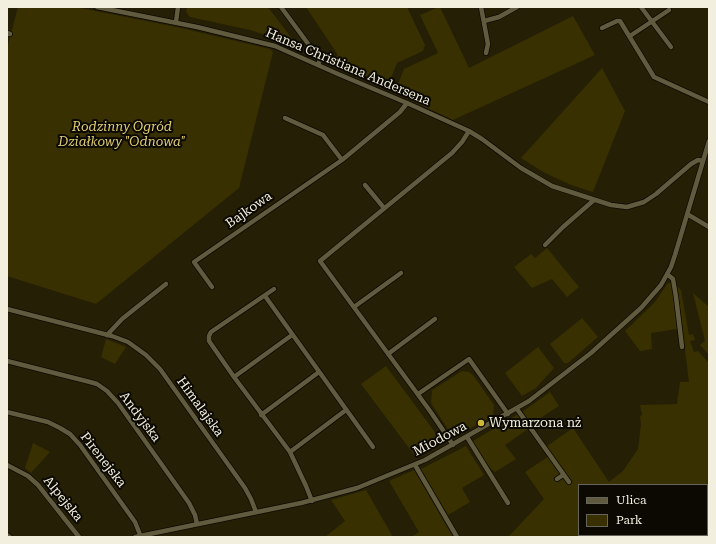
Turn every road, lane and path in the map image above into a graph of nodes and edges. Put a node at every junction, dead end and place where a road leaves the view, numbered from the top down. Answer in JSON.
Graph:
{"nodes":[{"id":1,"x":97,"y":7,"type":"edge"},
{"id":2,"x":178,"y":7,"type":"edge"},
{"id":3,"x":281,"y":7,"type":"edge"},
{"id":4,"x":481,"y":7,"type":"edge"},
{"id":5,"x":517,"y":7,"type":"edge"},
{"id":6,"x":642,"y":7,"type":"edge"},
{"id":7,"x":669,"y":10,"type":"dead end"},
{"id":8,"x":484,"y":21,"type":"junction"},
{"id":9,"x":176,"y":22,"type":"junction"},
{"id":10,"x":652,"y":22,"type":"junction"},
{"id":11,"x":602,"y":28,"type":"dead end"},
{"id":12,"x":630,"y":36,"type":"junction"},
{"id":13,"x":671,"y":48,"type":"dead end"},
{"id":14,"x":486,"y":52,"type":"dead end"},
{"id":15,"x":318,"y":65,"type":"junction"},
{"id":16,"x":709,"y":102,"type":"edge"},
{"id":17,"x":407,"y":103,"type":"junction"},
{"id":18,"x":285,"y":118,"type":"dead end"},
{"id":19,"x":469,"y":131,"type":"junction"},
{"id":20,"x":709,"y":142,"type":"edge"},
{"id":21,"x":342,"y":160,"type":"junction"},
{"id":22,"x":703,"y":161,"type":"junction"},
{"id":23,"x":365,"y":185,"type":"dead end"},
{"id":24,"x":594,"y":200,"type":"junction"},
{"id":25,"x":384,"y":208,"type":"junction"},
{"id":26,"x":687,"y":214,"type":"junction"},
{"id":27,"x":709,"y":227,"type":"edge"},
{"id":28,"x":545,"y":245,"type":"dead end"},
{"id":29,"x":401,"y":273,"type":"dead end"},
{"id":30,"x":667,"y":274,"type":"junction"},
{"id":31,"x":166,"y":284,"type":"dead end"},
{"id":32,"x":212,"y":287,"type":"dead end"},
{"id":33,"x":274,"y":289,"type":"dead end"},
{"id":34,"x":265,"y":296,"type":"junction"},
{"id":35,"x":354,"y":307,"type":"junction"},
{"id":36,"x":7,"y":309,"type":"edge"},
{"id":37,"x":435,"y":319,"type":"dead end"},
{"id":38,"x":106,"y":334,"type":"junction"},
{"id":39,"x":292,"y":335,"type":"junction"},
{"id":40,"x":682,"y":347,"type":"dead end"},
{"id":41,"x":388,"y":354,"type":"junction"},
{"id":42,"x":7,"y":361,"type":"edge"},
{"id":43,"x":319,"y":372,"type":"junction"},
{"id":44,"x":234,"y":377,"type":"junction"},
{"id":45,"x":418,"y":394,"type":"junction"},
{"id":46,"x":517,"y":409,"type":"junction"},
{"id":47,"x":346,"y":410,"type":"junction"},
{"id":48,"x":7,"y":412,"type":"edge"},
{"id":49,"x":508,"y":414,"type":"junction"},
{"id":50,"x":261,"y":415,"type":"junction"},
{"id":51,"x":467,"y":437,"type":"junction"},
{"id":52,"x":453,"y":446,"type":"junction"},
{"id":53,"x":373,"y":447,"type":"dead end"},
{"id":54,"x":290,"y":452,"type":"junction"},
{"id":55,"x":7,"y":465,"type":"edge"},
{"id":56,"x":415,"y":465,"type":"junction"},
{"id":57,"x":563,"y":475,"type":"junction"},
{"id":58,"x":557,"y":479,"type":"dead end"},
{"id":59,"x":569,"y":482,"type":"dead end"},
{"id":60,"x":312,"y":501,"type":"junction"},
{"id":61,"x":508,"y":503,"type":"dead end"},
{"id":62,"x":256,"y":512,"type":"junction"},
{"id":63,"x":197,"y":524,"type":"junction"},
{"id":64,"x":7,"y":535,"type":"edge"},
{"id":65,"x":10,"y":537,"type":"edge"},
{"id":66,"x":79,"y":537,"type":"edge"},
{"id":67,"x":139,"y":537,"type":"edge"},
{"id":68,"x":457,"y":537,"type":"edge"}],
"edges":[{"from":1,"to":9,"type":"street","name":"Hansa Christiana Andersena"},
{"from":2,"to":9,"type":"street"},
{"from":3,"to":15,"type":"street"},
{"from":4,"to":8,"type":"street"},
{"from":5,"to":8,"type":"street"},
{"from":6,"to":10,"type":"street"},
{"from":7,"to":10,"type":"street"},
{"from":8,"to":14,"type":"street"},
{"from":9,"to":15,"type":"street","name":"Hansa Christiana Andersena"},
{"from":10,"to":12,"type":"street"},
{"from":10,"to":13,"type":"street"},
{"from":11,"to":12,"type":"street"},
{"from":12,"to":16,"type":"street"},
{"from":15,"to":17,"type":"street","name":"Hansa Christiana Andersena"},
{"from":17,"to":19,"type":"street","name":"Hansa Christiana Andersena"},
{"from":17,"to":21,"type":"street","name":"Bajkowa"},
{"from":18,"to":21,"type":"street"},
{"from":19,"to":24,"type":"street","name":"Hansa Christiana Andersena"},
{"from":19,"to":25,"type":"street"},
{"from":20,"to":22,"type":"street","name":"Miodowa"},
{"from":21,"to":32,"type":"street","name":"Bajkowa"},
{"from":22,"to":24,"type":"street","name":"Hansa Christiana Andersena"},
{"from":22,"to":26,"type":"street","name":"Miodowa"},
{"from":23,"to":25,"type":"street"},
{"from":24,"to":28,"type":"street"},
{"from":25,"to":35,"type":"street"},
{"from":26,"to":27,"type":"street"},
{"from":26,"to":30,"type":"street","name":"Miodowa"},
{"from":29,"to":35,"type":"street"},
{"from":30,"to":40,"type":"street"},
{"from":30,"to":46,"type":"street","name":"Miodowa"},
{"from":31,"to":38,"type":"street"},
{"from":33,"to":34,"type":"street"},
{"from":34,"to":39,"type":"street"},
{"from":34,"to":44,"type":"street"},
{"from":35,"to":41,"type":"street"},
{"from":36,"to":38,"type":"street","name":"Himalajska"},
{"from":37,"to":41,"type":"street"},
{"from":38,"to":62,"type":"street","name":"Himalajska"},
{"from":39,"to":43,"type":"street"},
{"from":39,"to":44,"type":"street"},
{"from":41,"to":45,"type":"street"},
{"from":42,"to":63,"type":"street","name":"Andyjska"},
{"from":43,"to":47,"type":"street"},
{"from":43,"to":50,"type":"street"},
{"from":44,"to":50,"type":"street"},
{"from":45,"to":49,"type":"street"},
{"from":45,"to":52,"type":"street"},
{"from":46,"to":49,"type":"street","name":"Miodowa"},
{"from":46,"to":57,"type":"street"},
{"from":47,"to":53,"type":"street"},
{"from":47,"to":54,"type":"street"},
{"from":48,"to":67,"type":"street","name":"Pirenejska"},
{"from":49,"to":51,"type":"street","name":"Miodowa"},
{"from":50,"to":54,"type":"street"},
{"from":51,"to":52,"type":"street","name":"Miodowa"},
{"from":51,"to":61,"type":"street"},
{"from":52,"to":56,"type":"street","name":"Miodowa"},
{"from":54,"to":60,"type":"street"},
{"from":55,"to":66,"type":"street","name":"Alpejska"},
{"from":56,"to":60,"type":"street","name":"Miodowa"},
{"from":56,"to":68,"type":"street"},
{"from":57,"to":58,"type":"street"},
{"from":57,"to":59,"type":"street"},
{"from":60,"to":62,"type":"street","name":"Miodowa"},
{"from":62,"to":63,"type":"street","name":"Miodowa"},
{"from":63,"to":67,"type":"street","name":"Miodowa"},
{"from":64,"to":65,"type":"street"}]}
